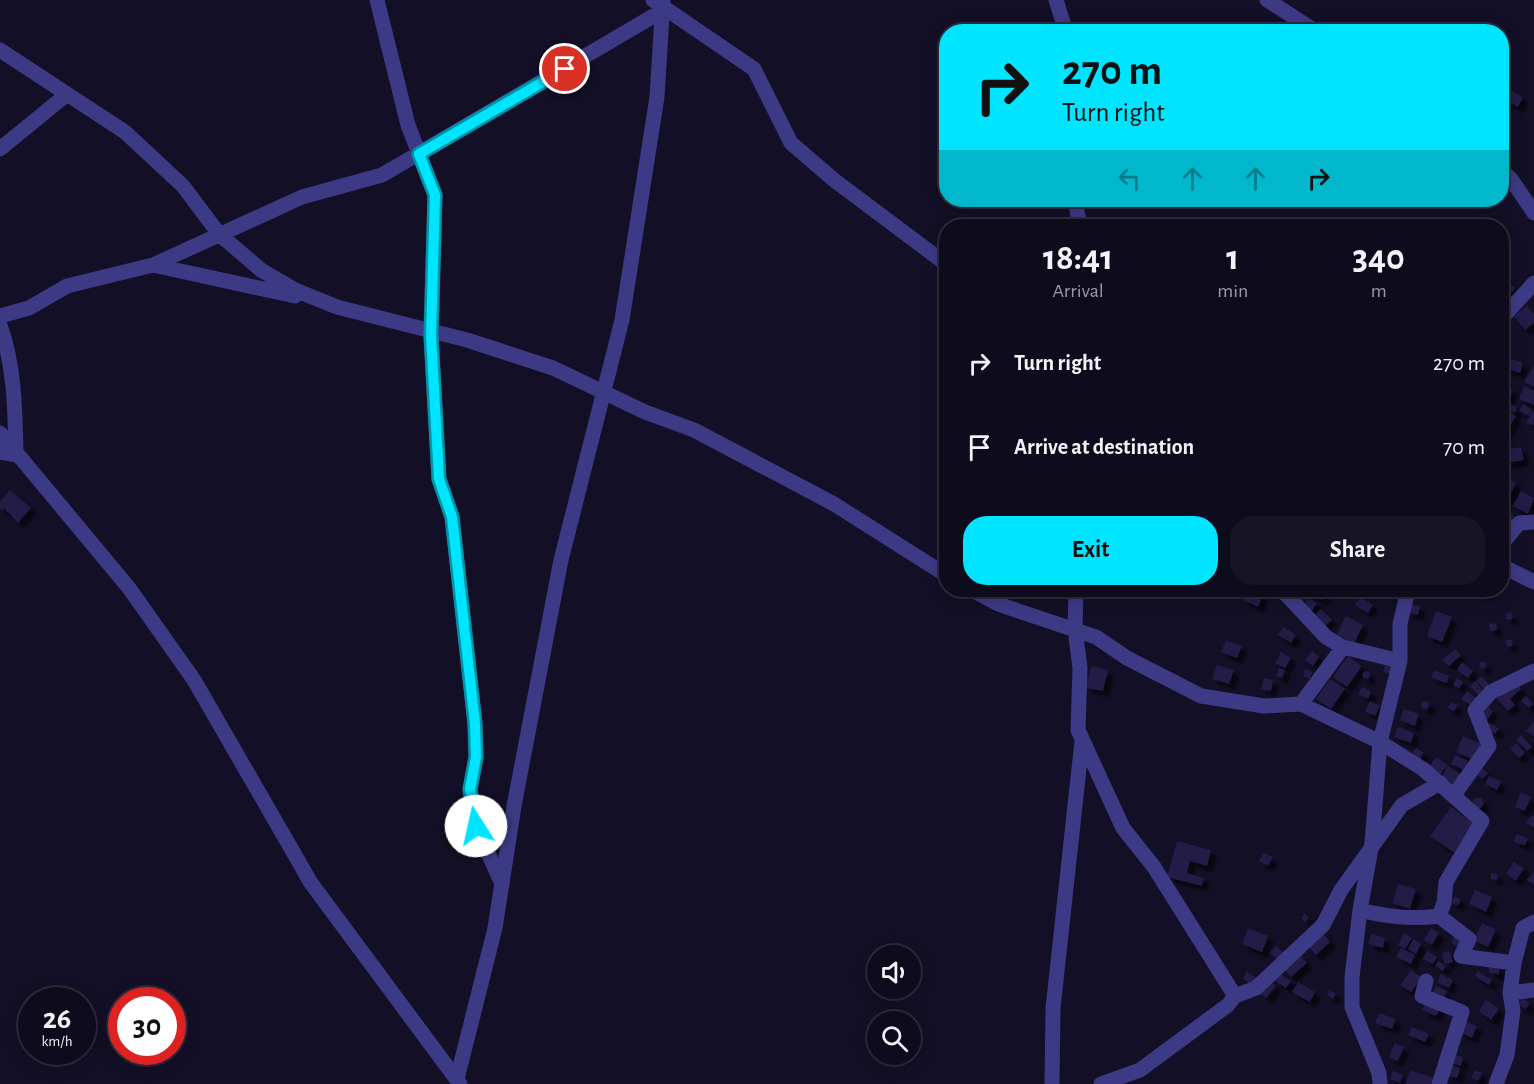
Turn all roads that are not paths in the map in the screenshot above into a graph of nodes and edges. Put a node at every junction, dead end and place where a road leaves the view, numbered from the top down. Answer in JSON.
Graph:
{"nodes":[{"id":1,"x":377,"y":0,"type":"edge"},
{"id":2,"x":1056,"y":0,"type":"edge"},
{"id":3,"x":1267,"y":0,"type":"edge"},
{"id":4,"x":660,"y":4,"type":"edge"},
{"id":5,"x":1064,"y":24,"type":"edge"},
{"id":6,"x":1304,"y":24,"type":"edge"},
{"id":7,"x":0,"y":50,"type":"edge"},
{"id":8,"x":66,"y":95,"type":"junction"},
{"id":9,"x":0,"y":149,"type":"edge"},
{"id":10,"x":419,"y":154,"type":"junction"},
{"id":11,"x":1509,"y":178,"type":"edge"},
{"id":12,"x":1534,"y":213,"type":"edge"},
{"id":13,"x":219,"y":234,"type":"junction"},
{"id":14,"x":939,"y":259,"type":"edge"},
{"id":15,"x":153,"y":265,"type":"junction"},
{"id":16,"x":1534,"y":282,"type":"edge"},
{"id":17,"x":327,"y":303,"type":"junction"},
{"id":18,"x":1509,"y":310,"type":"edge"},
{"id":19,"x":0,"y":316,"type":"edge"},
{"id":20,"x":0,"y":325,"type":"edge"},
{"id":21,"x":431,"y":332,"type":"junction"},
{"id":22,"x":603,"y":392,"type":"junction"},
{"id":23,"x":0,"y":433,"type":"edge"},
{"id":24,"x":0,"y":452,"type":"edge"},
{"id":25,"x":16,"y":455,"type":"junction"},
{"id":26,"x":1534,"y":522,"type":"edge"},
{"id":27,"x":1509,"y":535,"type":"edge"},
{"id":28,"x":1509,"y":570,"type":"edge"},
{"id":29,"x":939,"y":571,"type":"edge"},
{"id":30,"x":1534,"y":582,"type":"edge"},
{"id":31,"x":985,"y":597,"type":"edge"},
{"id":32,"x":1076,"y":597,"type":"edge"},
{"id":33,"x":1289,"y":597,"type":"edge"},
{"id":34,"x":1406,"y":597,"type":"edge"},
{"id":35,"x":1075,"y":628,"type":"junction"},
{"id":36,"x":1343,"y":647,"type":"junction"},
{"id":37,"x":1400,"y":661,"type":"junction"},
{"id":38,"x":1534,"y":671,"type":"edge"},
{"id":39,"x":1301,"y":704,"type":"junction"},
{"id":40,"x":1082,"y":740,"type":"junction"},
{"id":41,"x":1380,"y":742,"type":"junction"},
{"id":42,"x":1440,"y":783,"type":"junction"},
{"id":43,"x":1454,"y":795,"type":"junction"},
{"id":44,"x":1372,"y":843,"type":"junction"},
{"id":45,"x":502,"y":884,"type":"junction"},
{"id":46,"x":1360,"y":910,"type":"junction"},
{"id":47,"x":1439,"y":916,"type":"junction"},
{"id":48,"x":1534,"y":922,"type":"edge"},
{"id":49,"x":1514,"y":963,"type":"junction"},
{"id":50,"x":1426,"y":981,"type":"dead end"},
{"id":51,"x":1534,"y":990,"type":"edge"},
{"id":52,"x":1510,"y":993,"type":"junction"},
{"id":53,"x":1235,"y":996,"type":"junction"},
{"id":54,"x":459,"y":1082,"type":"edge"},
{"id":55,"x":1052,"y":1084,"type":"edge"},
{"id":56,"x":1101,"y":1084,"type":"edge"},
{"id":57,"x":1380,"y":1084,"type":"edge"},
{"id":58,"x":1439,"y":1084,"type":"edge"},
{"id":59,"x":1496,"y":1084,"type":"edge"}],
"edges":[{"from":1,"to":10,"type":"street"},
{"from":2,"to":5,"type":"street"},
{"from":3,"to":6,"type":"street"},
{"from":4,"to":10,"type":"street"},
{"from":4,"to":14,"type":"street"},
{"from":4,"to":22,"type":"street"},
{"from":7,"to":8,"type":"street"},
{"from":8,"to":9,"type":"street"},
{"from":8,"to":13,"type":"street"},
{"from":10,"to":13,"type":"street"},
{"from":10,"to":21,"type":"street"},
{"from":11,"to":12,"type":"street"},
{"from":13,"to":15,"type":"street"},
{"from":13,"to":17,"type":"street"},
{"from":15,"to":17,"type":"street"},
{"from":15,"to":19,"type":"street"},
{"from":16,"to":18,"type":"street"},
{"from":17,"to":21,"type":"street"},
{"from":20,"to":25,"type":"street"},
{"from":21,"to":22,"type":"street"},
{"from":21,"to":45,"type":"street"},
{"from":22,"to":29,"type":"street"},
{"from":22,"to":45,"type":"street"},
{"from":23,"to":25,"type":"street"},
{"from":24,"to":25,"type":"street"},
{"from":25,"to":54,"type":"street"},
{"from":26,"to":27,"type":"street"},
{"from":28,"to":30,"type":"street"},
{"from":31,"to":35,"type":"street"},
{"from":32,"to":35,"type":"street"},
{"from":33,"to":36,"type":"street"},
{"from":34,"to":37,"type":"street"},
{"from":35,"to":39,"type":"street"},
{"from":35,"to":40,"type":"street"},
{"from":36,"to":37,"type":"street"},
{"from":36,"to":39,"type":"street"},
{"from":37,"to":41,"type":"street"},
{"from":38,"to":43,"type":"street"},
{"from":39,"to":41,"type":"street"},
{"from":40,"to":53,"type":"street"},
{"from":40,"to":55,"type":"street"},
{"from":41,"to":42,"type":"street"},
{"from":41,"to":44,"type":"street"},
{"from":42,"to":43,"type":"street"},
{"from":42,"to":44,"type":"street"},
{"from":43,"to":47,"type":"street"},
{"from":44,"to":46,"type":"street"},
{"from":44,"to":53,"type":"street"},
{"from":45,"to":54,"type":"street"},
{"from":46,"to":47,"type":"street"},
{"from":46,"to":57,"type":"street"},
{"from":47,"to":49,"type":"street"},
{"from":48,"to":49,"type":"street"},
{"from":49,"to":52,"type":"street"},
{"from":50,"to":58,"type":"street"},
{"from":51,"to":52,"type":"street"},
{"from":52,"to":59,"type":"street"},
{"from":53,"to":56,"type":"street"}]}
